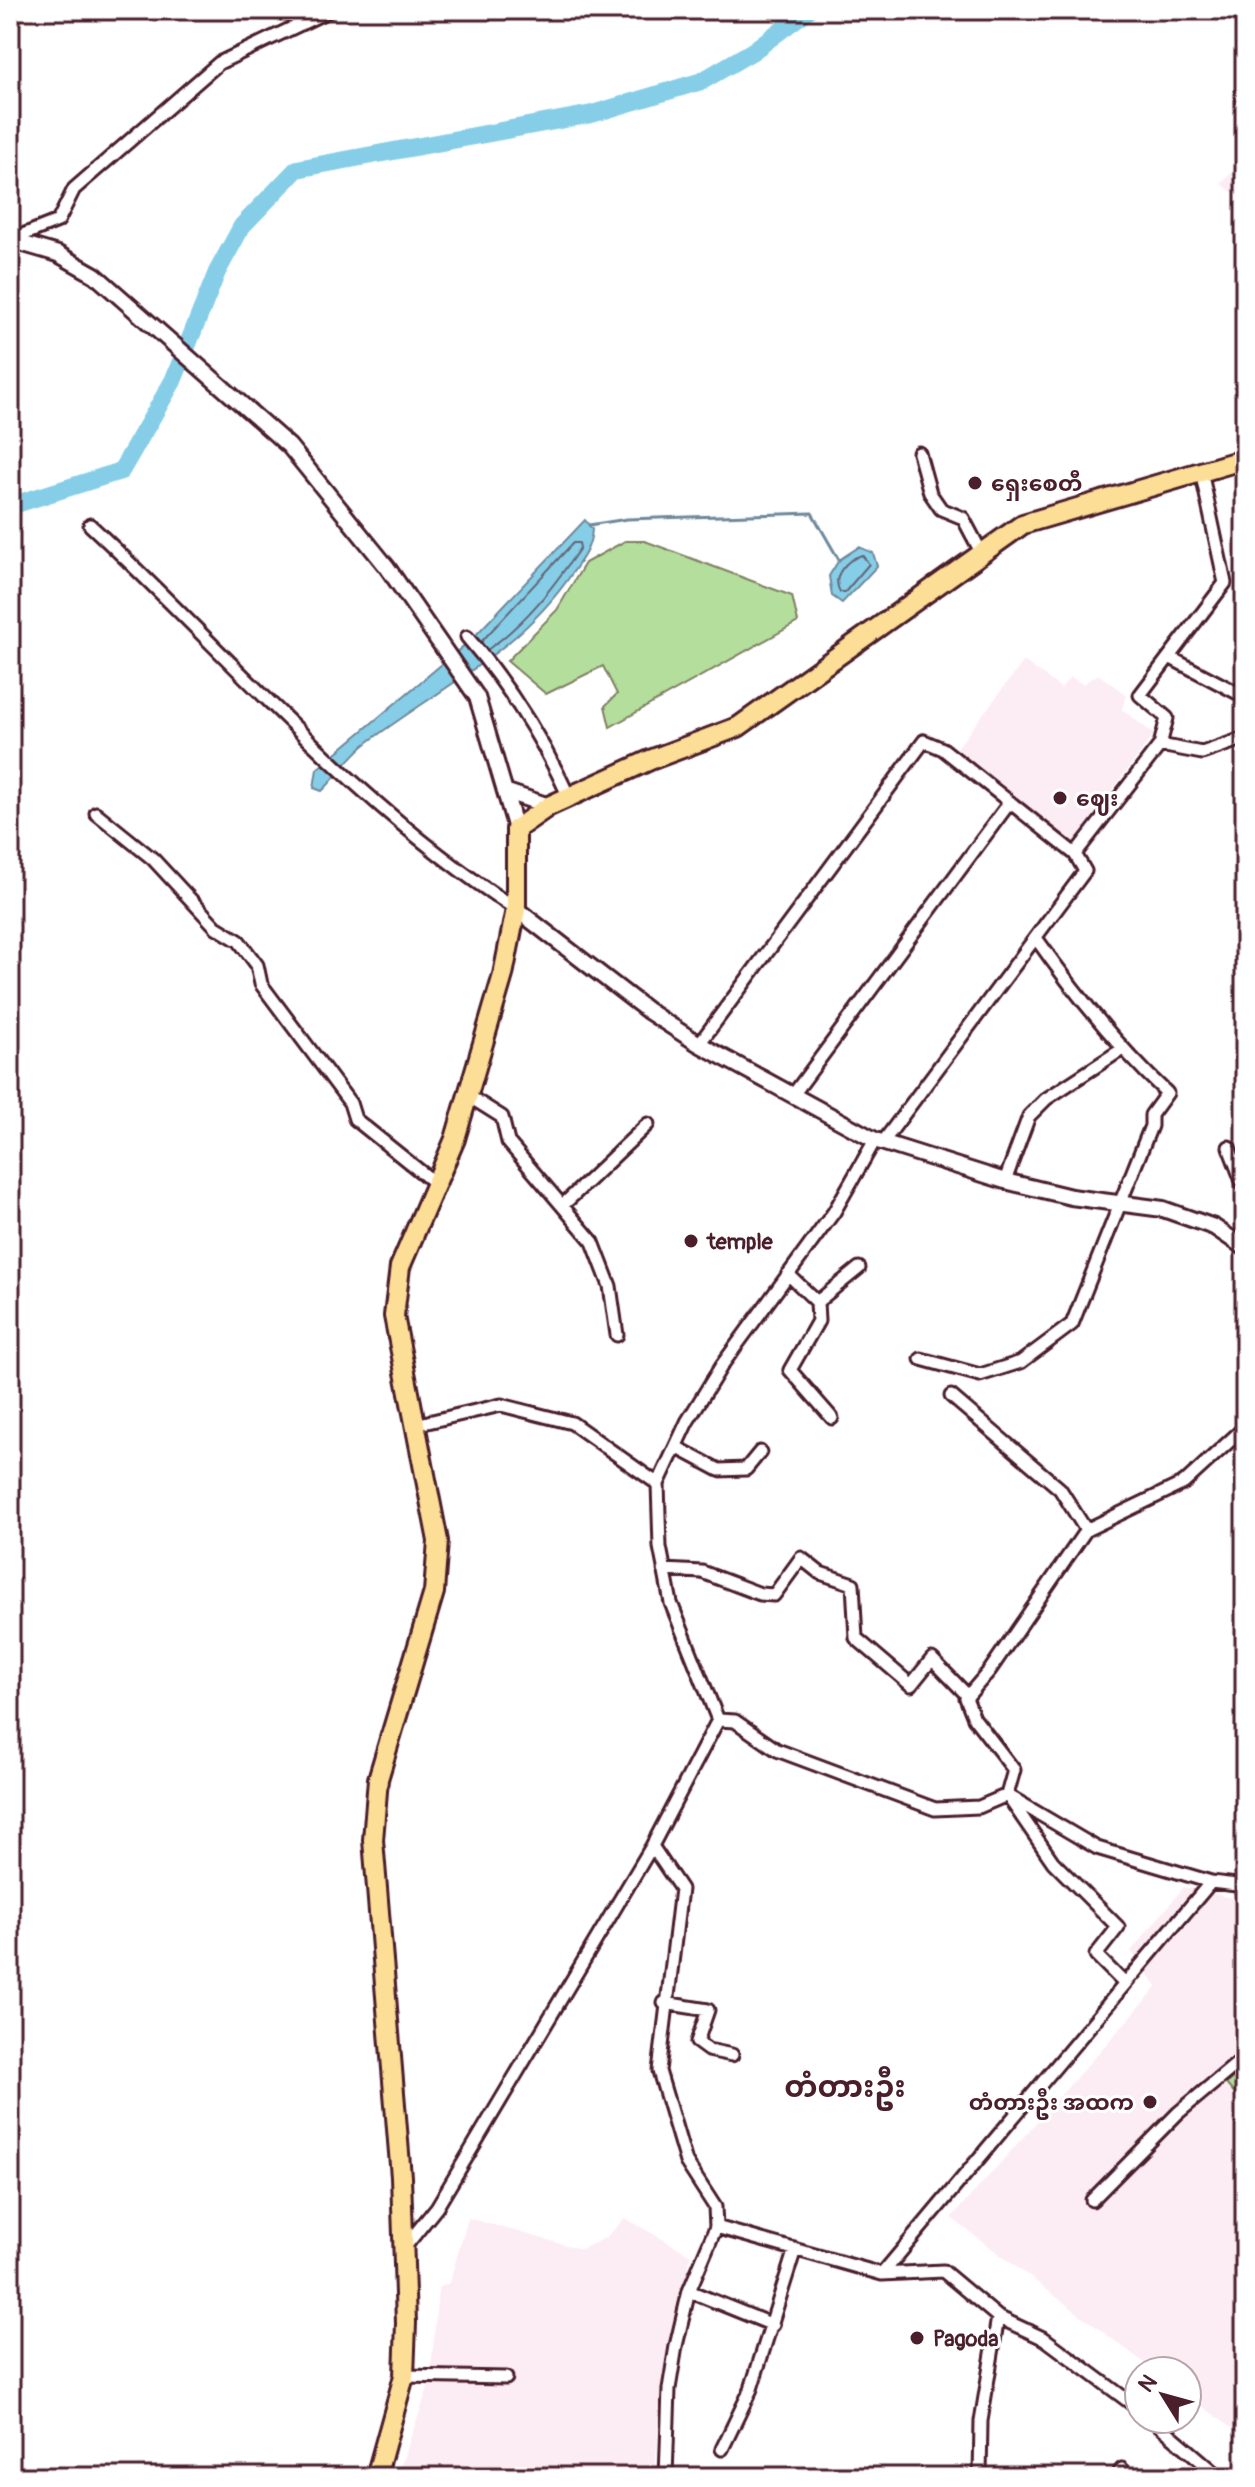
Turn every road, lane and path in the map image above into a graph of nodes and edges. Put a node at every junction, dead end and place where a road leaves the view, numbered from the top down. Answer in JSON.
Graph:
{"nodes":[{"id":1,"x":330,"y":10,"type":"edge"},
{"id":2,"x":10,"y":240,"type":"edge"},
{"id":3,"x":919,"y":453,"type":"dead end"},
{"id":4,"x":1245,"y":459,"type":"edge"},
{"id":5,"x":1201,"y":471,"type":"junction"},
{"id":6,"x":90,"y":525,"type":"dead end"},
{"id":7,"x":981,"y":552,"type":"junction"},
{"id":8,"x":467,"y":637,"type":"dead end"},
{"id":9,"x":1169,"y":657,"type":"junction"},
{"id":10,"x":1245,"y":697,"type":"edge"},
{"id":11,"x":1245,"y":738,"type":"edge"},
{"id":12,"x":1160,"y":745,"type":"junction"},
{"id":13,"x":507,"y":792,"type":"junction"},
{"id":14,"x":569,"y":797,"type":"junction"},
{"id":15,"x":1010,"y":802,"type":"junction"},
{"id":16,"x":549,"y":806,"type":"junction"},
{"id":17,"x":96,"y":813,"type":"dead end"},
{"id":18,"x":516,"y":829,"type":"junction"},
{"id":19,"x":1075,"y":854,"type":"junction"},
{"id":20,"x":516,"y":909,"type":"junction"},
{"id":21,"x":1036,"y":938,"type":"junction"},
{"id":22,"x":699,"y":1044,"type":"junction"},
{"id":23,"x":1121,"y":1050,"type":"junction"},
{"id":24,"x":467,"y":1095,"type":"junction"},
{"id":25,"x":793,"y":1095,"type":"junction"},
{"id":26,"x":648,"y":1124,"type":"dead end"},
{"id":27,"x":879,"y":1141,"type":"junction"},
{"id":28,"x":1229,"y":1147,"type":"dead end"},
{"id":29,"x":1005,"y":1181,"type":"junction"},
{"id":30,"x":436,"y":1184,"type":"junction"},
{"id":31,"x":1245,"y":1189,"type":"edge"},
{"id":32,"x":1120,"y":1203,"type":"junction"},
{"id":33,"x":564,"y":1204,"type":"junction"},
{"id":34,"x":1245,"y":1248,"type":"edge"},
{"id":35,"x":859,"y":1268,"type":"dead end"},
{"id":36,"x":788,"y":1274,"type":"junction"},
{"id":37,"x":817,"y":1302,"type":"junction"},
{"id":38,"x":617,"y":1335,"type":"dead end"},
{"id":39,"x":921,"y":1359,"type":"dead end"},
{"id":40,"x":951,"y":1396,"type":"dead end"},
{"id":41,"x":832,"y":1418,"type":"dead end"},
{"id":42,"x":415,"y":1425,"type":"junction"},
{"id":43,"x":1245,"y":1427,"type":"edge"},
{"id":44,"x":676,"y":1447,"type":"junction"},
{"id":45,"x":760,"y":1452,"type":"dead end"},
{"id":46,"x":658,"y":1484,"type":"junction"},
{"id":47,"x":1086,"y":1530,"type":"junction"},
{"id":48,"x":664,"y":1570,"type":"junction"},
{"id":49,"x":968,"y":1696,"type":"junction"},
{"id":50,"x":718,"y":1720,"type":"junction"},
{"id":51,"x":1007,"y":1795,"type":"junction"},
{"id":52,"x":652,"y":1846,"type":"junction"},
{"id":53,"x":1211,"y":1882,"type":"junction"},
{"id":54,"x":1245,"y":1886,"type":"edge"},
{"id":55,"x":1125,"y":1984,"type":"junction"},
{"id":56,"x":664,"y":2003,"type":"junction"},
{"id":57,"x":732,"y":2055,"type":"dead end"},
{"id":58,"x":1245,"y":2057,"type":"edge"},
{"id":59,"x":1092,"y":2200,"type":"dead end"},
{"id":60,"x":716,"y":2227,"type":"junction"},
{"id":61,"x":403,"y":2248,"type":"junction"},
{"id":62,"x":795,"y":2249,"type":"junction"},
{"id":63,"x":882,"y":2274,"type":"junction"},
{"id":64,"x":689,"y":2291,"type":"junction"},
{"id":65,"x":998,"y":2317,"type":"junction"},
{"id":66,"x":773,"y":2325,"type":"junction"},
{"id":67,"x":404,"y":2376,"type":"junction"},
{"id":68,"x":506,"y":2378,"type":"dead end"},
{"id":69,"x":1123,"y":2397,"type":"edge"},
{"id":70,"x":1171,"y":2435,"type":"edge"},
{"id":71,"x":722,"y":2449,"type":"dead end"},
{"id":72,"x":376,"y":2477,"type":"edge"},
{"id":73,"x":666,"y":2477,"type":"edge"},
{"id":74,"x":980,"y":2477,"type":"edge"},
{"id":75,"x":1220,"y":2477,"type":"edge"}],
"edges":[{"from":1,"to":2,"type":"street"},
{"from":2,"to":13,"type":"street"},
{"from":3,"to":7,"type":"street"},
{"from":4,"to":5,"type":"highway"},
{"from":5,"to":7,"type":"highway"},
{"from":5,"to":9,"type":"street"},
{"from":6,"to":20,"type":"street"},
{"from":7,"to":14,"type":"highway"},
{"from":8,"to":14,"type":"street"},
{"from":9,"to":10,"type":"street"},
{"from":9,"to":12,"type":"street"},
{"from":11,"to":12,"type":"street"},
{"from":12,"to":19,"type":"street"},
{"from":13,"to":16,"type":"street"},
{"from":13,"to":18,"type":"street"},
{"from":14,"to":16,"type":"highway"},
{"from":15,"to":19,"type":"street"},
{"from":15,"to":22,"type":"street"},
{"from":15,"to":25,"type":"street"},
{"from":16,"to":18,"type":"highway"},
{"from":17,"to":30,"type":"street"},
{"from":18,"to":20,"type":"highway"},
{"from":19,"to":21,"type":"street"},
{"from":20,"to":22,"type":"street"},
{"from":20,"to":24,"type":"highway"},
{"from":21,"to":23,"type":"street"},
{"from":21,"to":27,"type":"street"},
{"from":22,"to":25,"type":"street"},
{"from":23,"to":29,"type":"street"},
{"from":23,"to":32,"type":"street"},
{"from":24,"to":30,"type":"highway"},
{"from":24,"to":33,"type":"street"},
{"from":25,"to":27,"type":"street"},
{"from":26,"to":33,"type":"street"},
{"from":27,"to":29,"type":"street"},
{"from":27,"to":36,"type":"street"},
{"from":28,"to":31,"type":"street"},
{"from":29,"to":32,"type":"street"},
{"from":30,"to":42,"type":"highway"},
{"from":32,"to":34,"type":"street"},
{"from":32,"to":39,"type":"street"},
{"from":33,"to":38,"type":"street"},
{"from":35,"to":37,"type":"street"},
{"from":36,"to":37,"type":"street"},
{"from":36,"to":44,"type":"street"},
{"from":37,"to":41,"type":"street"},
{"from":40,"to":47,"type":"street"},
{"from":42,"to":46,"type":"street"},
{"from":42,"to":61,"type":"highway"},
{"from":43,"to":47,"type":"street"},
{"from":44,"to":45,"type":"street"},
{"from":44,"to":46,"type":"street"},
{"from":46,"to":48,"type":"street"},
{"from":47,"to":49,"type":"street"},
{"from":48,"to":49,"type":"street"},
{"from":48,"to":50,"type":"street"},
{"from":49,"to":51,"type":"street"},
{"from":50,"to":51,"type":"street"},
{"from":50,"to":52,"type":"street"},
{"from":51,"to":53,"type":"street"},
{"from":51,"to":55,"type":"street"},
{"from":52,"to":56,"type":"street"},
{"from":52,"to":61,"type":"street"},
{"from":53,"to":54,"type":"street"},
{"from":53,"to":55,"type":"street"},
{"from":55,"to":63,"type":"street"},
{"from":56,"to":57,"type":"street"},
{"from":56,"to":60,"type":"street"},
{"from":58,"to":59,"type":"street"},
{"from":60,"to":62,"type":"street"},
{"from":60,"to":64,"type":"street"},
{"from":61,"to":67,"type":"highway"},
{"from":62,"to":63,"type":"street"},
{"from":62,"to":66,"type":"street"},
{"from":63,"to":65,"type":"street"},
{"from":64,"to":66,"type":"street"},
{"from":64,"to":73,"type":"street"},
{"from":65,"to":69,"type":"street"},
{"from":65,"to":74,"type":"street"},
{"from":66,"to":71,"type":"street"},
{"from":67,"to":68,"type":"street"},
{"from":67,"to":72,"type":"highway"},
{"from":70,"to":75,"type":"street"}]}
